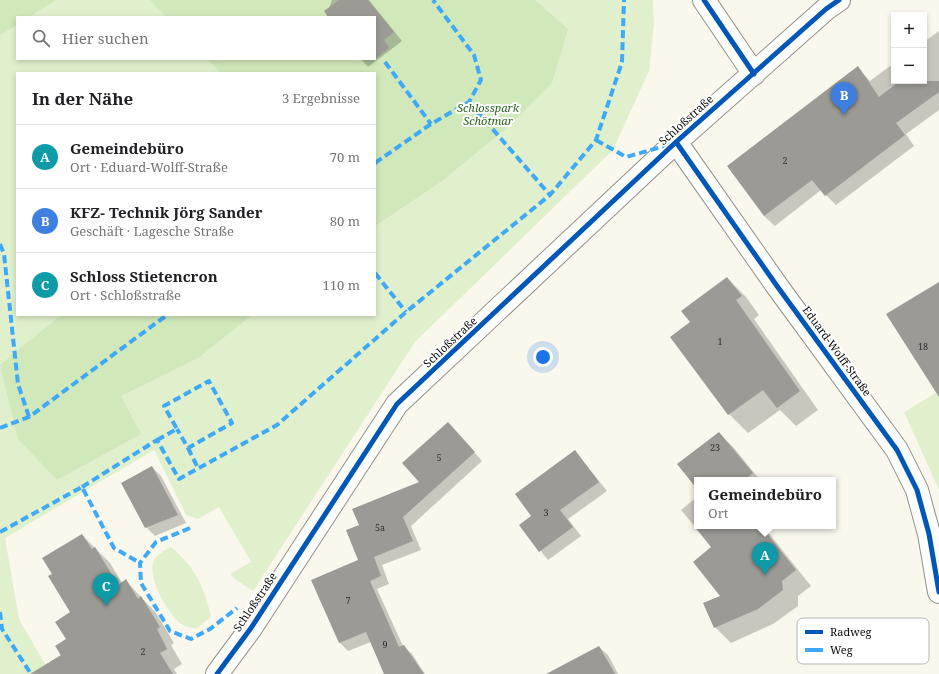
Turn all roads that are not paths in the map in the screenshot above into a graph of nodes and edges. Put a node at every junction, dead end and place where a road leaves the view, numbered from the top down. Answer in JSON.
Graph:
{"nodes":[{"id":1,"x":704,"y":0,"type":"edge"},
{"id":2,"x":839,"y":0,"type":"edge"},
{"id":3,"x":754,"y":74,"type":"junction"},
{"id":4,"x":676,"y":142,"type":"junction"},
{"id":5,"x":939,"y":592,"type":"edge"},
{"id":6,"x":217,"y":674,"type":"edge"}],
"edges":[{"from":1,"to":3,"type":"street"},
{"from":2,"to":3,"type":"street","name":"Schloßstraße"},
{"from":3,"to":4,"type":"street","name":"Schloßstraße"},
{"from":4,"to":5,"type":"street","name":"Eduard-Wolff-Straße"},
{"from":4,"to":6,"type":"street","name":"Schloßstraße"}]}
